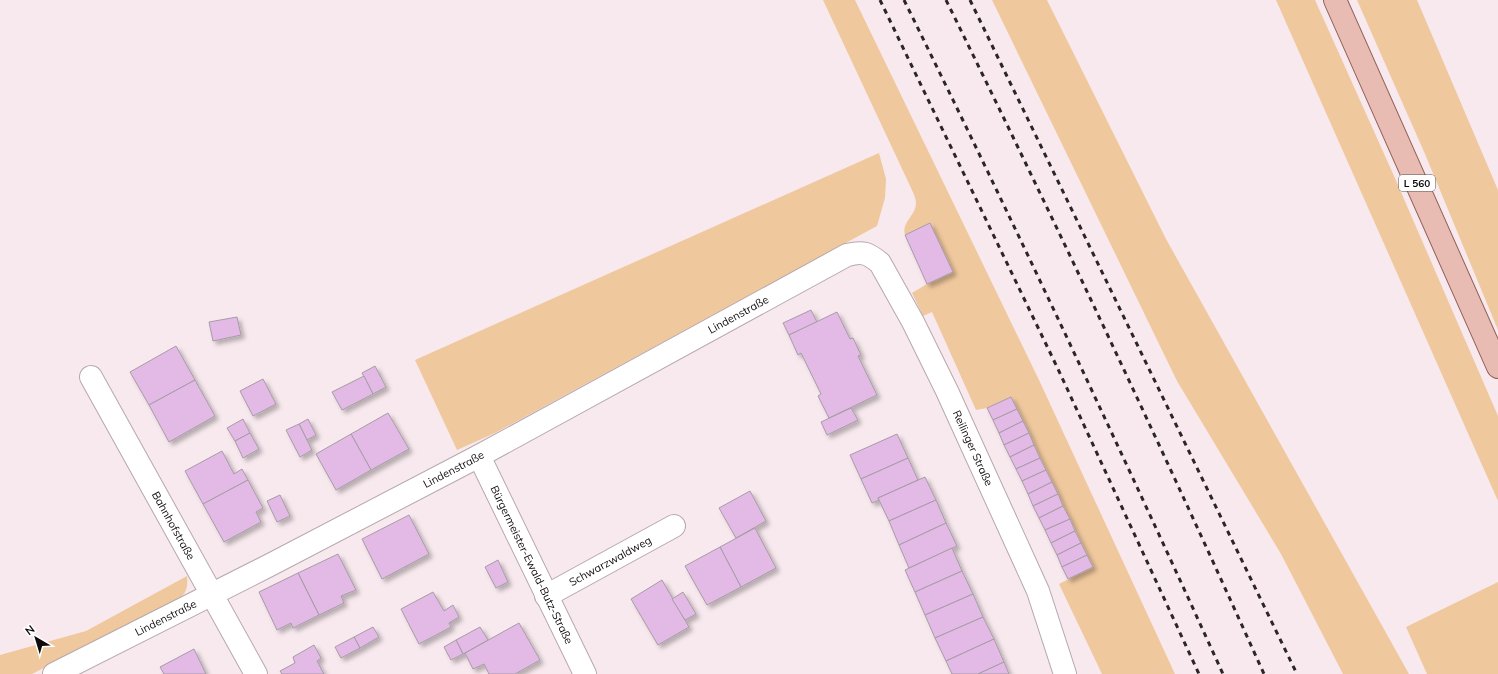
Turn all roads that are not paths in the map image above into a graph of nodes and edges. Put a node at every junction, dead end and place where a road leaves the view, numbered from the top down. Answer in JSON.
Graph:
{"nodes":[{"id":1,"x":1335,"y":0,"type":"edge"},
{"id":2,"x":847,"y":255,"type":"joint"},
{"id":3,"x":1498,"y":367,"type":"edge"},
{"id":4,"x":91,"y":377,"type":"dead end"},
{"id":5,"x":479,"y":456,"type":"junction"},
{"id":6,"x":674,"y":526,"type":"dead end"},
{"id":7,"x":212,"y":593,"type":"junction"},
{"id":8,"x":546,"y":596,"type":"junction"},
{"id":9,"x":54,"y":674,"type":"edge"},
{"id":10,"x":256,"y":674,"type":"edge"},
{"id":11,"x":585,"y":674,"type":"edge"},
{"id":12,"x":1065,"y":674,"type":"edge"}],
"edges":[{"from":1,"to":3,"type":"main road","number":"L 560"},
{"from":2,"to":5,"type":"street","name":"Lindenstraße"},
{"from":2,"to":12,"type":"street","name":"Reilinger Straße"},
{"from":4,"to":7,"type":"street","name":"Bahnhofstraße"},
{"from":5,"to":7,"type":"street","name":"Lindenstraße"},
{"from":5,"to":8,"type":"street","name":"Bürgermeister-Ewald-Butz-Straße"},
{"from":6,"to":8,"type":"street","name":"Schwarzwaldweg"},
{"from":7,"to":9,"type":"street","name":"Lindenstraße"},
{"from":7,"to":10,"type":"street","name":"Bahnhofstraße"},
{"from":8,"to":11,"type":"street","name":"Bürgermeister-Ewald-Butz-Straße"}]}
